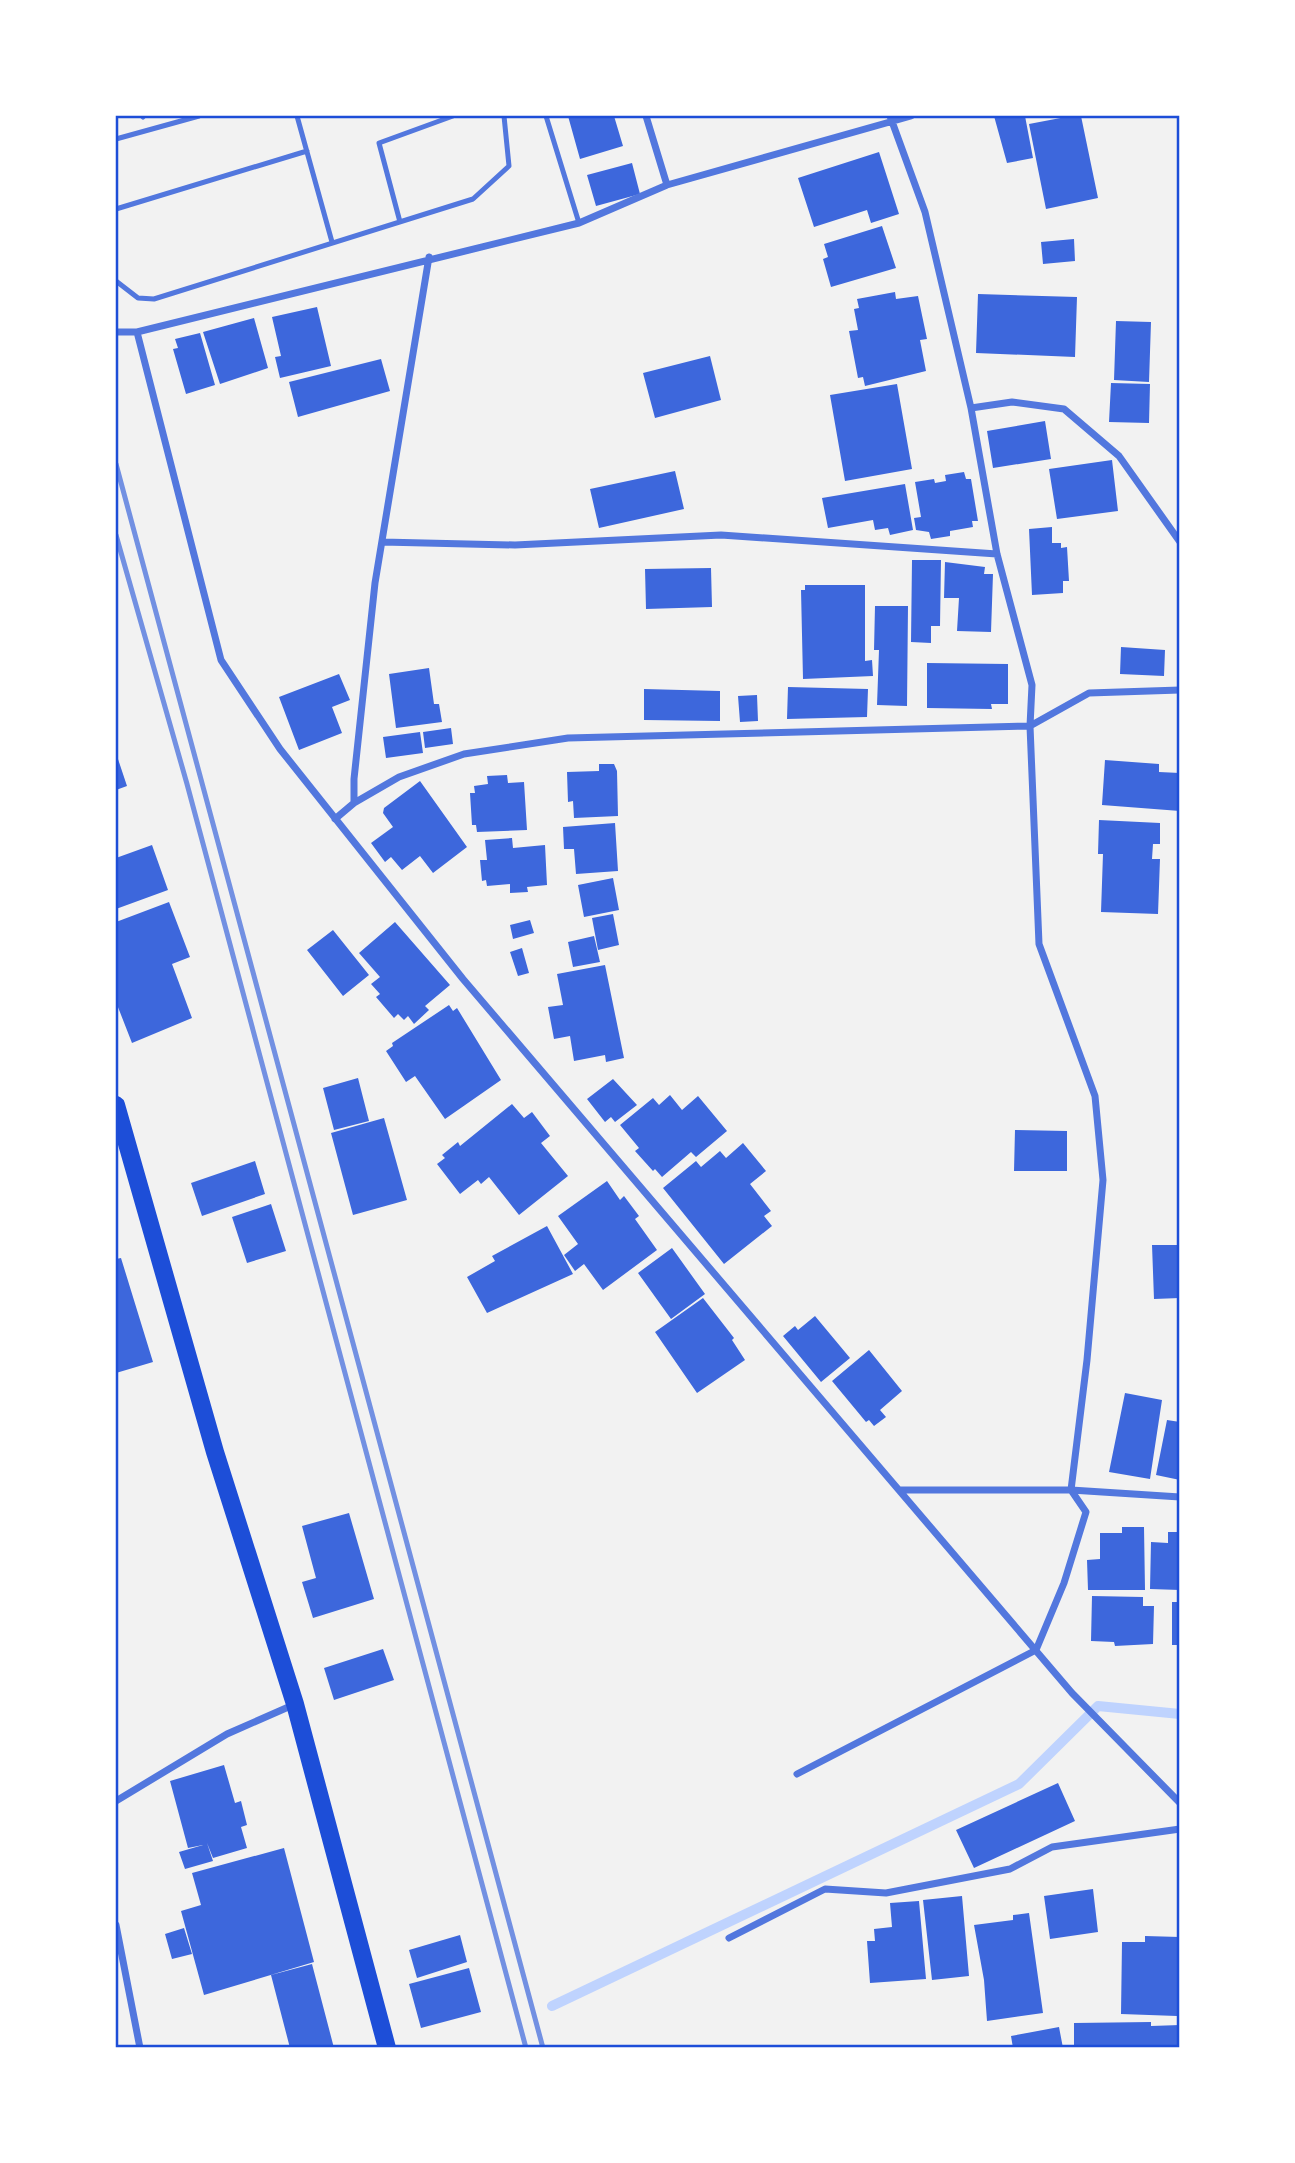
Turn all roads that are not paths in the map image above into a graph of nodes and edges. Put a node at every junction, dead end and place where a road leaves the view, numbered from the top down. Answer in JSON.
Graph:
{"nodes":[{"id":1,"x":199,"y":116,"type":"edge"},
{"id":2,"x":297,"y":116,"type":"edge"},
{"id":3,"x":453,"y":116,"type":"edge"},
{"id":4,"x":504,"y":116,"type":"edge"},
{"id":5,"x":546,"y":116,"type":"edge"},
{"id":6,"x":646,"y":116,"type":"edge"},
{"id":7,"x":911,"y":116,"type":"edge"},
{"id":8,"x":891,"y":117,"type":"edge"},
{"id":9,"x":116,"y":139,"type":"edge"},
{"id":10,"x":307,"y":151,"type":"junction"},
{"id":11,"x":667,"y":185,"type":"junction"},
{"id":12,"x":116,"y":209,"type":"edge"},
{"id":13,"x":400,"y":222,"type":"junction"},
{"id":14,"x":579,"y":223,"type":"junction"},
{"id":15,"x":332,"y":242,"type":"junction"},
{"id":16,"x":429,"y":257,"type":"junction"},
{"id":17,"x":116,"y":281,"type":"edge"},
{"id":18,"x":116,"y":332,"type":"edge"},
{"id":19,"x":137,"y":332,"type":"junction"},
{"id":20,"x":971,"y":408,"type":"junction"},
{"id":21,"x":382,"y":542,"type":"junction"},
{"id":22,"x":1180,"y":542,"type":"edge"},
{"id":23,"x":998,"y":554,"type":"junction"},
{"id":24,"x":1180,"y":690,"type":"edge"},
{"id":25,"x":1030,"y":726,"type":"junction"},
{"id":26,"x":354,"y":803,"type":"junction"},
{"id":27,"x":334,"y":819,"type":"junction"},
{"id":28,"x":116,"y":1105,"type":"edge"},
{"id":29,"x":900,"y":1490,"type":"junction"},
{"id":30,"x":1071,"y":1490,"type":"junction"},
{"id":31,"x":1180,"y":1497,"type":"edge"},
{"id":32,"x":1037,"y":1650,"type":"junction"},
{"id":33,"x":295,"y":1704,"type":"junction"},
{"id":34,"x":797,"y":1774,"type":"dead end"},
{"id":35,"x":116,"y":1801,"type":"edge"},
{"id":36,"x":1180,"y":1802,"type":"edge"},
{"id":37,"x":1180,"y":1829,"type":"edge"},
{"id":38,"x":116,"y":1925,"type":"edge"},
{"id":39,"x":729,"y":1938,"type":"dead end"},
{"id":40,"x":140,"y":2048,"type":"edge"},
{"id":41,"x":387,"y":2048,"type":"edge"}],
"edges":[{"from":1,"to":9,"type":"lane"},
{"from":2,"to":10,"type":"lane"},
{"from":3,"to":13,"type":"lane"},
{"from":4,"to":13,"type":"lane"},
{"from":5,"to":14,"type":"lane"},
{"from":6,"to":11,"type":"street"},
{"from":7,"to":8,"type":"street"},
{"from":8,"to":11,"type":"street"},
{"from":8,"to":20,"type":"street"},
{"from":10,"to":12,"type":"lane"},
{"from":10,"to":15,"type":"lane"},
{"from":11,"to":14,"type":"street"},
{"from":13,"to":15,"type":"lane"},
{"from":14,"to":16,"type":"street"},
{"from":15,"to":17,"type":"lane"},
{"from":16,"to":19,"type":"street"},
{"from":16,"to":21,"type":"street"},
{"from":18,"to":19,"type":"street"},
{"from":19,"to":27,"type":"street"},
{"from":20,"to":22,"type":"street"},
{"from":20,"to":23,"type":"street"},
{"from":21,"to":23,"type":"street"},
{"from":21,"to":26,"type":"street"},
{"from":23,"to":25,"type":"street"},
{"from":24,"to":25,"type":"street"},
{"from":25,"to":26,"type":"street"},
{"from":25,"to":30,"type":"street"},
{"from":26,"to":27,"type":"street"},
{"from":27,"to":29,"type":"street"},
{"from":28,"to":33,"type":"main road"},
{"from":29,"to":30,"type":"street"},
{"from":29,"to":32,"type":"street"},
{"from":30,"to":31,"type":"street"},
{"from":30,"to":32,"type":"street"},
{"from":32,"to":34,"type":"street"},
{"from":32,"to":36,"type":"street"},
{"from":33,"to":35,"type":"street"},
{"from":33,"to":41,"type":"main road"},
{"from":37,"to":39,"type":"street"},
{"from":38,"to":40,"type":"street"}]}
